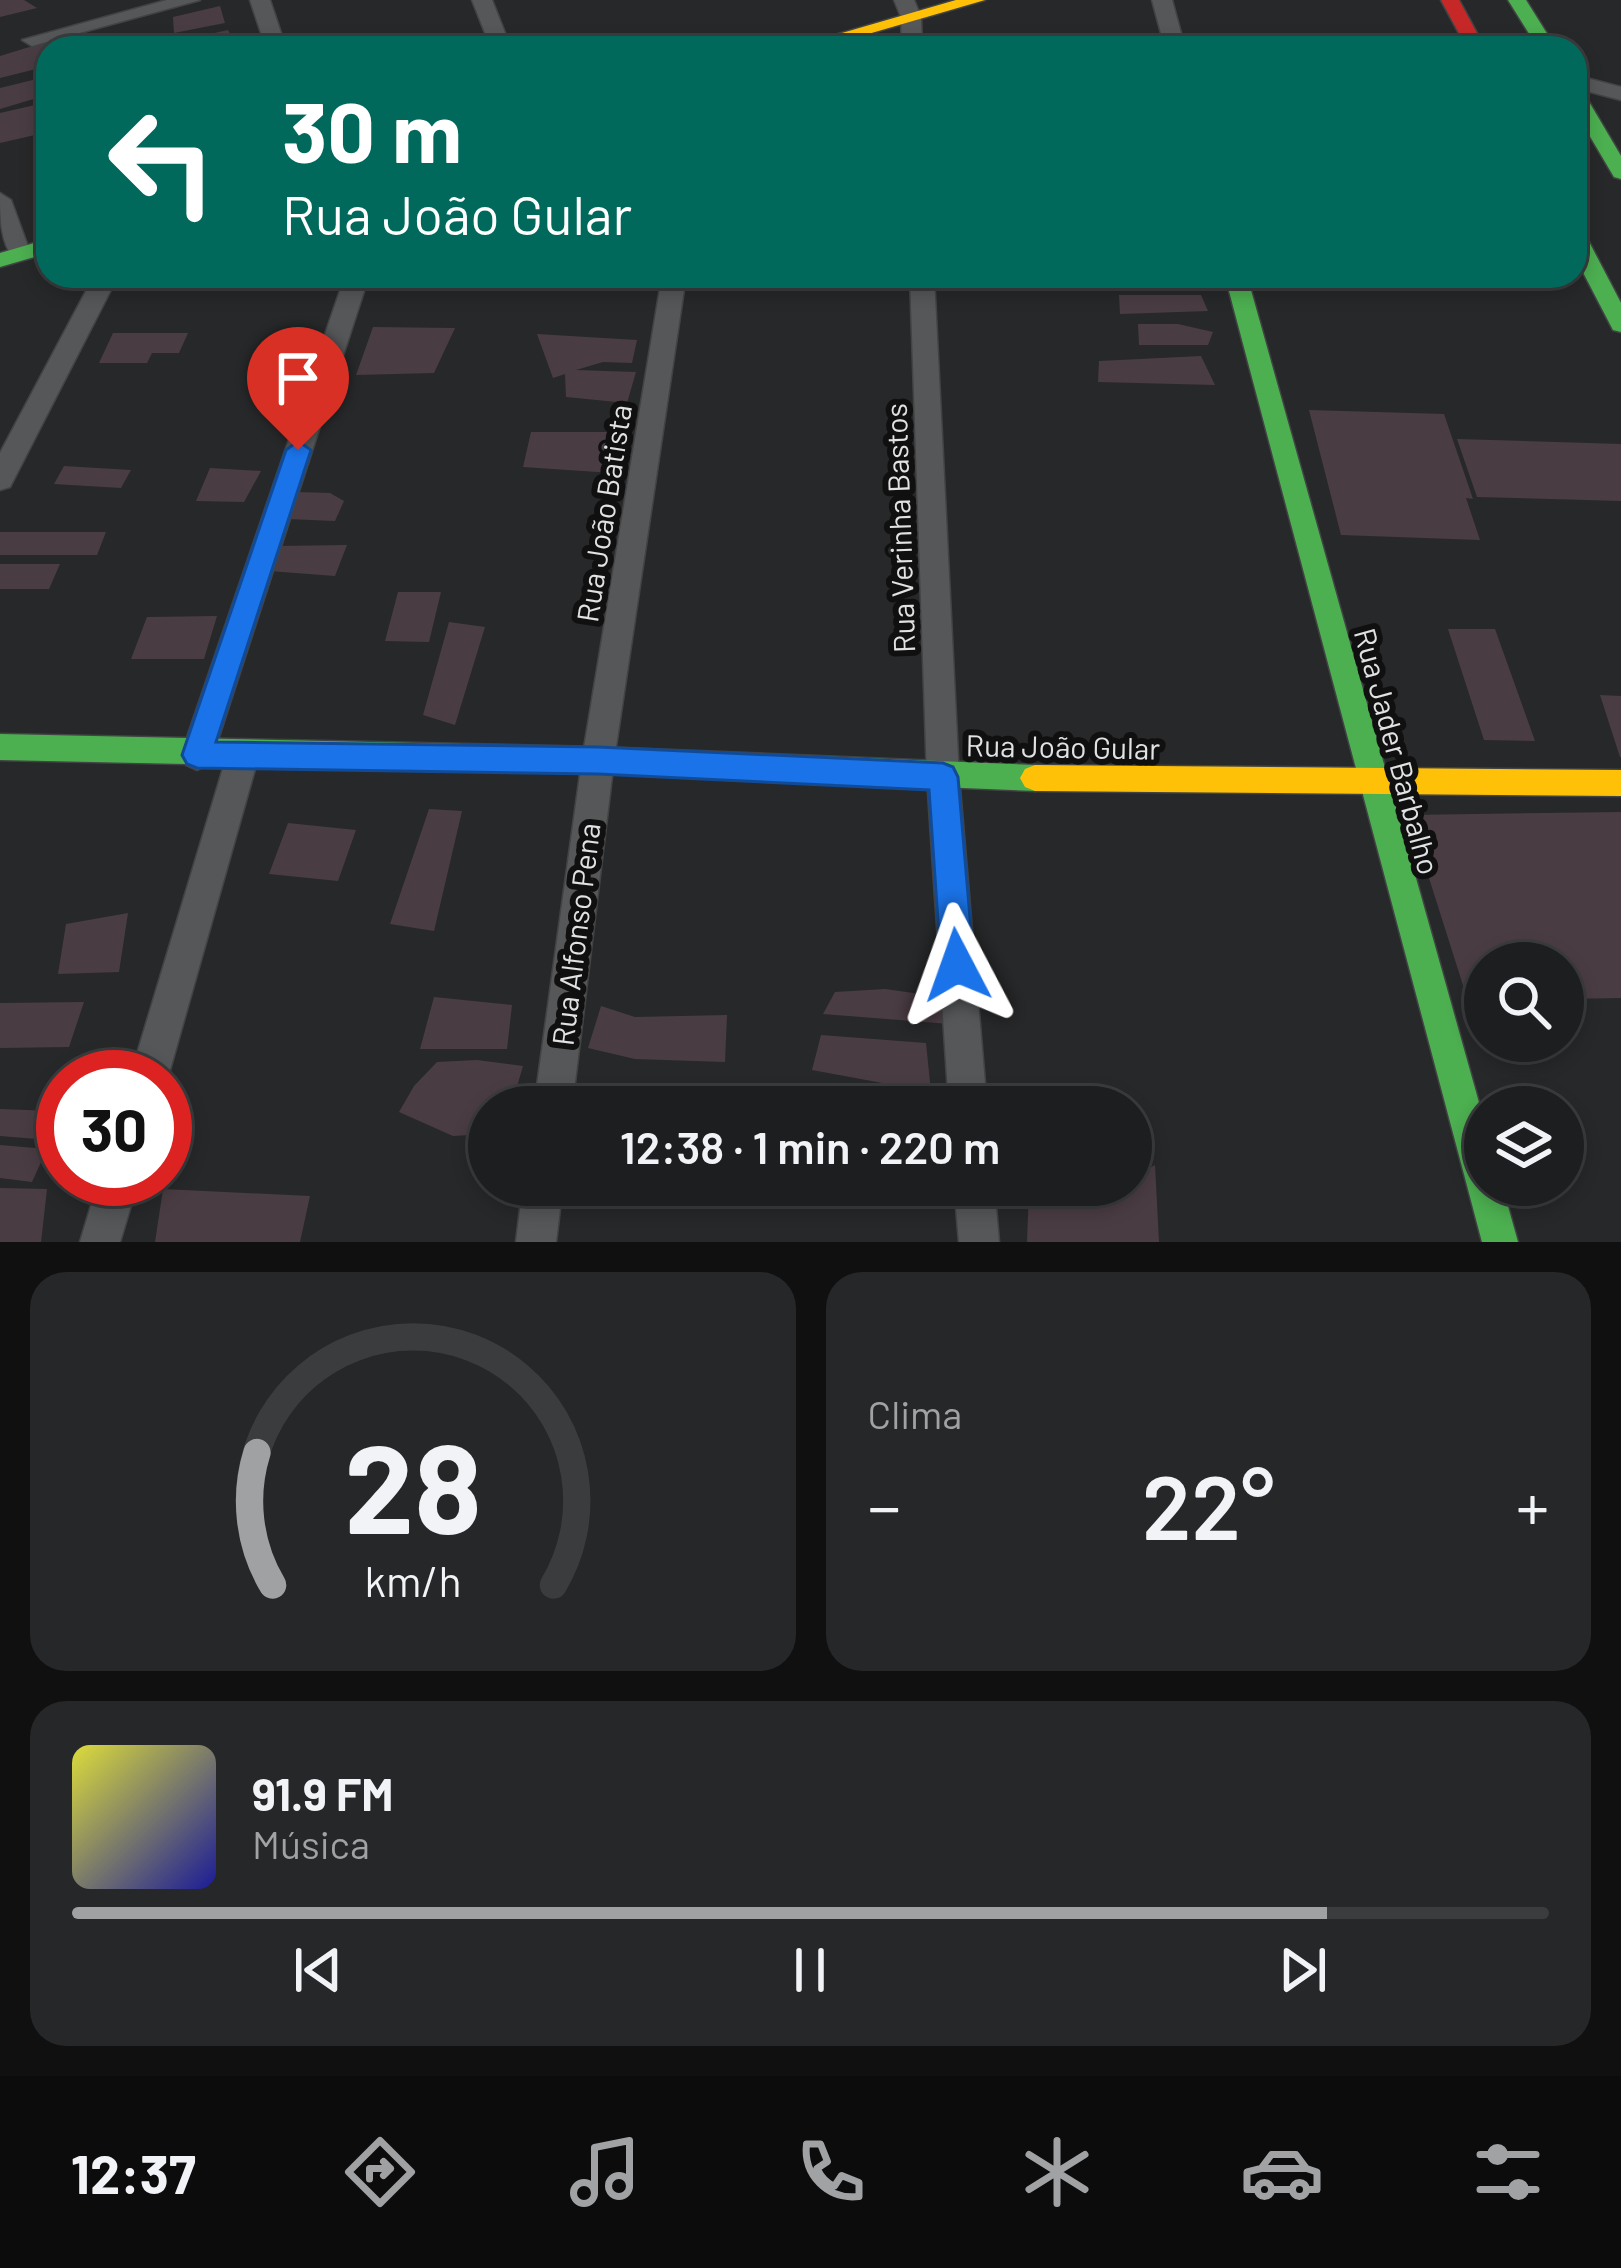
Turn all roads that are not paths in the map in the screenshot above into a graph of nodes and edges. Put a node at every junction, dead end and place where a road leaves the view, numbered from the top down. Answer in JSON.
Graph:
{"nodes":[{"id":1,"x":190,"y":0,"type":"edge"},
{"id":2,"x":260,"y":0,"type":"edge"},
{"id":3,"x":482,"y":0,"type":"edge"},
{"id":4,"x":976,"y":0,"type":"edge"},
{"id":5,"x":1162,"y":0,"type":"edge"},
{"id":6,"x":1450,"y":0,"type":"edge"},
{"id":7,"x":1517,"y":0,"type":"edge"},
{"id":8,"x":908,"y":8,"type":"edge"},
{"id":9,"x":48,"y":36,"type":"edge"},
{"id":10,"x":272,"y":36,"type":"edge"},
{"id":11,"x":496,"y":36,"type":"edge"},
{"id":12,"x":832,"y":36,"type":"edge"},
{"id":13,"x":1172,"y":36,"type":"edge"},
{"id":14,"x":1470,"y":36,"type":"edge"},
{"id":15,"x":1539,"y":36,"type":"edge"},
{"id":16,"x":36,"y":39,"type":"edge"},
{"id":17,"x":32,"y":40,"type":"dead end"},
{"id":18,"x":1587,"y":84,"type":"edge"},
{"id":19,"x":1621,"y":94,"type":"edge"},
{"id":20,"x":1587,"y":115,"type":"edge"},
{"id":21,"x":1621,"y":173,"type":"edge"},
{"id":22,"x":0,"y":200,"type":"edge"},
{"id":23,"x":9,"y":256,"type":"edge"},
{"id":24,"x":1587,"y":259,"type":"edge"},
{"id":25,"x":100,"y":288,"type":"edge"},
{"id":26,"x":353,"y":288,"type":"edge"},
{"id":27,"x":672,"y":288,"type":"edge"},
{"id":28,"x":923,"y":288,"type":"edge"},
{"id":29,"x":1239,"y":288,"type":"edge"},
{"id":30,"x":1621,"y":324,"type":"edge"},
{"id":31,"x":0,"y":479,"type":"edge"},
{"id":32,"x":0,"y":748,"type":"edge"},
{"id":33,"x":197,"y":755,"type":"junction"},
{"id":34,"x":243,"y":755,"type":"junction"},
{"id":35,"x":598,"y":760,"type":"junction"},
{"id":36,"x":943,"y":777,"type":"junction"},
{"id":37,"x":1372,"y":784,"type":"junction"},
{"id":38,"x":1621,"y":784,"type":"edge"},
{"id":39,"x":156,"y":1050,"type":"edge"},
{"id":40,"x":556,"y":1086,"type":"edge"},
{"id":41,"x":966,"y":1086,"type":"edge"},
{"id":42,"x":111,"y":1206,"type":"edge"},
{"id":43,"x":540,"y":1206,"type":"edge"},
{"id":44,"x":976,"y":1206,"type":"edge"},
{"id":45,"x":100,"y":1242,"type":"edge"},
{"id":46,"x":536,"y":1242,"type":"edge"},
{"id":47,"x":979,"y":1242,"type":"edge"},
{"id":48,"x":1500,"y":1242,"type":"edge"}],
"edges":[{"from":1,"to":9,"type":"street"},
{"from":2,"to":10,"type":"street"},
{"from":3,"to":11,"type":"street"},
{"from":4,"to":8,"type":"street"},
{"from":5,"to":13,"type":"street"},
{"from":6,"to":14,"type":"street"},
{"from":7,"to":15,"type":"street"},
{"from":8,"to":12,"type":"street"},
{"from":16,"to":17,"type":"street"},
{"from":18,"to":19,"type":"street"},
{"from":20,"to":21,"type":"street"},
{"from":22,"to":23,"type":"street"},
{"from":24,"to":30,"type":"street"},
{"from":25,"to":31,"type":"street"},
{"from":26,"to":33,"type":"street"},
{"from":27,"to":35,"type":"street","name":"Rua João Batista"},
{"from":28,"to":36,"type":"street","name":"Rua Verinha Bastos"},
{"from":29,"to":37,"type":"street","name":"Rua Jader Barbalho"},
{"from":32,"to":33,"type":"street","name":"Rua João Gular"},
{"from":33,"to":34,"type":"street","name":"Rua João Gular"},
{"from":34,"to":35,"type":"street","name":"Rua João Gular"},
{"from":34,"to":39,"type":"street"},
{"from":35,"to":36,"type":"street","name":"Rua João Gular"},
{"from":35,"to":40,"type":"street","name":"Rua Alfonso Pena"},
{"from":36,"to":37,"type":"street","name":"Rua João Gular"},
{"from":36,"to":41,"type":"street","name":"Rua Verinha Bastos"},
{"from":37,"to":38,"type":"street","name":"Rua João Gular"},
{"from":37,"to":48,"type":"street","name":"Rua Jader Barbalho"},
{"from":42,"to":45,"type":"street"},
{"from":43,"to":46,"type":"street"},
{"from":44,"to":47,"type":"street"}]}
